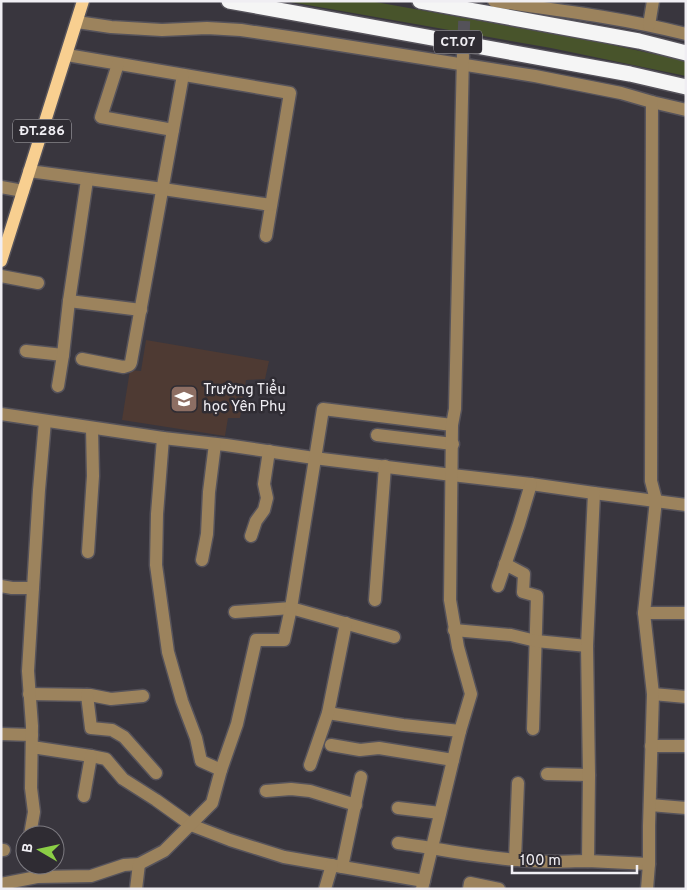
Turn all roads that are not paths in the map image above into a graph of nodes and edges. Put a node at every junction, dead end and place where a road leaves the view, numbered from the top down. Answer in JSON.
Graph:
{"nodes":[{"id":1,"x":83,"y":1,"type":"edge"},
{"id":2,"x":229,"y":1,"type":"edge"},
{"id":3,"x":420,"y":1,"type":"edge"},
{"id":4,"x":494,"y":1,"type":"edge"},
{"id":5,"x":653,"y":1,"type":"edge"},
{"id":6,"x":77,"y":22,"type":"junction"},
{"id":7,"x":649,"y":25,"type":"junction"},
{"id":8,"x":686,"y":34,"type":"edge"},
{"id":9,"x":686,"y":53,"type":"edge"},
{"id":10,"x":67,"y":55,"type":"junction"},
{"id":11,"x":463,"y":60,"type":"junction"},
{"id":12,"x":118,"y":64,"type":"junction"},
{"id":13,"x":183,"y":74,"type":"junction"},
{"id":14,"x":686,"y":87,"type":"edge"},
{"id":15,"x":652,"y":102,"type":"junction"},
{"id":16,"x":686,"y":110,"type":"edge"},
{"id":17,"x":173,"y":130,"type":"junction"},
{"id":18,"x":29,"y":171,"type":"junction"},
{"id":19,"x":87,"y":180,"type":"junction"},
{"id":20,"x":1,"y":187,"type":"edge"},
{"id":21,"x":163,"y":189,"type":"junction"},
{"id":22,"x":23,"y":191,"type":"junction"},
{"id":23,"x":271,"y":205,"type":"junction"},
{"id":24,"x":266,"y":236,"type":"dead end"},
{"id":25,"x":1,"y":261,"type":"edge"},
{"id":26,"x":1,"y":276,"type":"edge"},
{"id":27,"x":38,"y":283,"type":"dead end"},
{"id":28,"x":69,"y":301,"type":"junction"},
{"id":29,"x":141,"y":310,"type":"junction"},
{"id":30,"x":26,"y":350,"type":"dead end"},
{"id":31,"x":63,"y":355,"type":"junction"},
{"id":32,"x":82,"y":359,"type":"dead end"},
{"id":33,"x":58,"y":386,"type":"dead end"},
{"id":34,"x":1,"y":414,"type":"edge"},
{"id":35,"x":45,"y":421,"type":"junction"},
{"id":36,"x":452,"y":425,"type":"junction"},
{"id":37,"x":92,"y":428,"type":"junction"},
{"id":38,"x":377,"y":435,"type":"dead end"},
{"id":39,"x":163,"y":438,"type":"junction"},
{"id":40,"x":215,"y":444,"type":"junction"},
{"id":41,"x":453,"y":444,"type":"junction"},
{"id":42,"x":268,"y":451,"type":"junction"},
{"id":43,"x":314,"y":458,"type":"junction"},
{"id":44,"x":385,"y":466,"type":"junction"},
{"id":45,"x":452,"y":475,"type":"junction"},
{"id":46,"x":531,"y":484,"type":"junction"},
{"id":47,"x":594,"y":494,"type":"junction"},
{"id":48,"x":656,"y":500,"type":"junction"},
{"id":49,"x":686,"y":505,"type":"edge"},
{"id":50,"x":251,"y":536,"type":"dead end"},
{"id":51,"x":88,"y":552,"type":"dead end"},
{"id":52,"x":202,"y":560,"type":"dead end"},
{"id":53,"x":505,"y":564,"type":"junction"},
{"id":54,"x":1,"y":586,"type":"edge"},
{"id":55,"x":498,"y":586,"type":"dead end"},
{"id":56,"x":33,"y":588,"type":"junction"},
{"id":57,"x":375,"y":600,"type":"dead end"},
{"id":58,"x":291,"y":608,"type":"junction"},
{"id":59,"x":236,"y":612,"type":"dead end"},
{"id":60,"x":644,"y":613,"type":"junction"},
{"id":61,"x":686,"y":613,"type":"edge"},
{"id":62,"x":346,"y":623,"type":"junction"},
{"id":63,"x":454,"y":630,"type":"junction"},
{"id":64,"x":394,"y":637,"type":"dead end"},
{"id":65,"x":536,"y":641,"type":"junction"},
{"id":66,"x":588,"y":646,"type":"junction"},
{"id":67,"x":29,"y":694,"type":"junction"},
{"id":68,"x":653,"y":694,"type":"junction"},
{"id":69,"x":86,"y":695,"type":"junction"},
{"id":70,"x":143,"y":696,"type":"dead end"},
{"id":71,"x":686,"y":697,"type":"edge"},
{"id":72,"x":328,"y":712,"type":"junction"},
{"id":73,"x":532,"y":728,"type":"dead end"},
{"id":74,"x":460,"y":732,"type":"junction"},
{"id":75,"x":1,"y":734,"type":"edge"},
{"id":76,"x":32,"y":741,"type":"junction"},
{"id":77,"x":331,"y":745,"type":"dead end"},
{"id":78,"x":651,"y":746,"type":"junction"},
{"id":79,"x":686,"y":746,"type":"edge"},
{"id":80,"x":91,"y":756,"type":"junction"},
{"id":81,"x":453,"y":760,"type":"junction"},
{"id":82,"x":310,"y":765,"type":"dead end"},
{"id":83,"x":221,"y":770,"type":"junction"},
{"id":84,"x":156,"y":773,"type":"dead end"},
{"id":85,"x":547,"y":774,"type":"dead end"},
{"id":86,"x":589,"y":776,"type":"junction"},
{"id":87,"x":362,"y":777,"type":"dead end"},
{"id":88,"x":518,"y":783,"type":"dead end"},
{"id":89,"x":266,"y":791,"type":"dead end"},
{"id":90,"x":84,"y":796,"type":"dead end"},
{"id":91,"x":356,"y":805,"type":"junction"},
{"id":92,"x":650,"y":805,"type":"junction"},
{"id":93,"x":398,"y":808,"type":"dead end"},
{"id":94,"x":686,"y":808,"type":"edge"},
{"id":95,"x":440,"y":813,"type":"junction"},
{"id":96,"x":32,"y":825,"type":"edge"},
{"id":97,"x":190,"y":825,"type":"junction"},
{"id":98,"x":398,"y":843,"type":"dead end"},
{"id":99,"x":432,"y":847,"type":"junction"},
{"id":100,"x":515,"y":860,"type":"junction"},
{"id":101,"x":588,"y":861,"type":"junction"},
{"id":102,"x":139,"y":864,"type":"junction"},
{"id":103,"x":649,"y":864,"type":"junction"},
{"id":104,"x":337,"y":866,"type":"junction"},
{"id":105,"x":1,"y":884,"type":"edge"},
{"id":106,"x":423,"y":885,"type":"edge"},
{"id":107,"x":136,"y":889,"type":"edge"},
{"id":108,"x":326,"y":889,"type":"edge"},
{"id":109,"x":469,"y":889,"type":"edge"},
{"id":110,"x":499,"y":889,"type":"edge"},
{"id":111,"x":647,"y":889,"type":"edge"}],
"edges":[{"from":1,"to":6,"type":"main road","number":"ĐT.286"},
{"from":2,"to":14,"type":"highway","number":"CT.07"},
{"from":3,"to":9,"type":"highway","number":"CT.07"},
{"from":4,"to":7,"type":"street"},
{"from":5,"to":7,"type":"street"},
{"from":6,"to":10,"type":"main road","number":"ĐT.286"},
{"from":6,"to":11,"type":"street"},
{"from":7,"to":8,"type":"street"},
{"from":10,"to":12,"type":"street"},
{"from":10,"to":18,"type":"main road","number":"ĐT.286"},
{"from":11,"to":15,"type":"street"},
{"from":11,"to":36,"type":"street"},
{"from":12,"to":13,"type":"street"},
{"from":12,"to":17,"type":"street"},
{"from":13,"to":17,"type":"street"},
{"from":13,"to":23,"type":"street"},
{"from":15,"to":16,"type":"street"},
{"from":15,"to":48,"type":"street"},
{"from":17,"to":21,"type":"street"},
{"from":18,"to":19,"type":"street"},
{"from":18,"to":22,"type":"main road","number":"ĐT.286"},
{"from":19,"to":21,"type":"street"},
{"from":19,"to":28,"type":"street"},
{"from":20,"to":22,"type":"street"},
{"from":21,"to":23,"type":"street"},
{"from":21,"to":29,"type":"street"},
{"from":22,"to":25,"type":"main road","number":"ĐT.286"},
{"from":23,"to":24,"type":"street"},
{"from":26,"to":27,"type":"street"},
{"from":28,"to":29,"type":"street"},
{"from":28,"to":31,"type":"street"},
{"from":29,"to":32,"type":"street"},
{"from":30,"to":31,"type":"street"},
{"from":31,"to":33,"type":"street"},
{"from":34,"to":35,"type":"street"},
{"from":35,"to":37,"type":"street"},
{"from":35,"to":56,"type":"street"},
{"from":36,"to":41,"type":"street"},
{"from":36,"to":43,"type":"street"},
{"from":37,"to":39,"type":"street"},
{"from":37,"to":51,"type":"street"},
{"from":38,"to":41,"type":"street"},
{"from":39,"to":40,"type":"street"},
{"from":39,"to":83,"type":"street"},
{"from":40,"to":42,"type":"street"},
{"from":40,"to":52,"type":"street"},
{"from":41,"to":45,"type":"street"},
{"from":42,"to":43,"type":"street"},
{"from":42,"to":50,"type":"street"},
{"from":43,"to":44,"type":"street"},
{"from":43,"to":58,"type":"street"},
{"from":44,"to":45,"type":"street"},
{"from":44,"to":57,"type":"street"},
{"from":45,"to":46,"type":"street"},
{"from":45,"to":63,"type":"street"},
{"from":46,"to":47,"type":"street"},
{"from":46,"to":53,"type":"street"},
{"from":47,"to":48,"type":"street"},
{"from":47,"to":66,"type":"street"},
{"from":48,"to":49,"type":"street"},
{"from":48,"to":60,"type":"street"},
{"from":53,"to":55,"type":"street"},
{"from":53,"to":65,"type":"street"},
{"from":54,"to":56,"type":"street"},
{"from":56,"to":67,"type":"street"},
{"from":58,"to":59,"type":"street"},
{"from":58,"to":62,"type":"street"},
{"from":58,"to":83,"type":"street"},
{"from":60,"to":61,"type":"street"},
{"from":60,"to":68,"type":"street"},
{"from":62,"to":64,"type":"street"},
{"from":62,"to":72,"type":"street"},
{"from":63,"to":65,"type":"street"},
{"from":63,"to":74,"type":"street"},
{"from":65,"to":66,"type":"street"},
{"from":65,"to":73,"type":"street"},
{"from":66,"to":86,"type":"street"},
{"from":67,"to":69,"type":"street"},
{"from":67,"to":76,"type":"street"},
{"from":68,"to":71,"type":"street"},
{"from":68,"to":78,"type":"street"},
{"from":69,"to":70,"type":"street"},
{"from":69,"to":84,"type":"street"},
{"from":72,"to":74,"type":"street"},
{"from":72,"to":82,"type":"street"},
{"from":74,"to":81,"type":"street"},
{"from":75,"to":76,"type":"street"},
{"from":76,"to":80,"type":"street"},
{"from":76,"to":96,"type":"street"},
{"from":77,"to":81,"type":"street"},
{"from":78,"to":79,"type":"street"},
{"from":78,"to":92,"type":"street"},
{"from":80,"to":90,"type":"street"},
{"from":80,"to":97,"type":"street"},
{"from":81,"to":95,"type":"street"},
{"from":83,"to":97,"type":"street"},
{"from":85,"to":86,"type":"street"},
{"from":86,"to":101,"type":"street"},
{"from":87,"to":91,"type":"street"},
{"from":88,"to":100,"type":"street"},
{"from":89,"to":91,"type":"street"},
{"from":91,"to":104,"type":"street"},
{"from":92,"to":94,"type":"street"},
{"from":92,"to":103,"type":"street"},
{"from":93,"to":95,"type":"street"},
{"from":95,"to":99,"type":"street"},
{"from":97,"to":102,"type":"street"},
{"from":97,"to":104,"type":"street"},
{"from":98,"to":99,"type":"street"},
{"from":99,"to":100,"type":"street"},
{"from":99,"to":106,"type":"street"},
{"from":100,"to":101,"type":"street"},
{"from":101,"to":103,"type":"street"},
{"from":102,"to":105,"type":"street"},
{"from":102,"to":107,"type":"street"},
{"from":103,"to":111,"type":"street"},
{"from":104,"to":106,"type":"street"},
{"from":104,"to":108,"type":"street"},
{"from":109,"to":110,"type":"street"}]}
